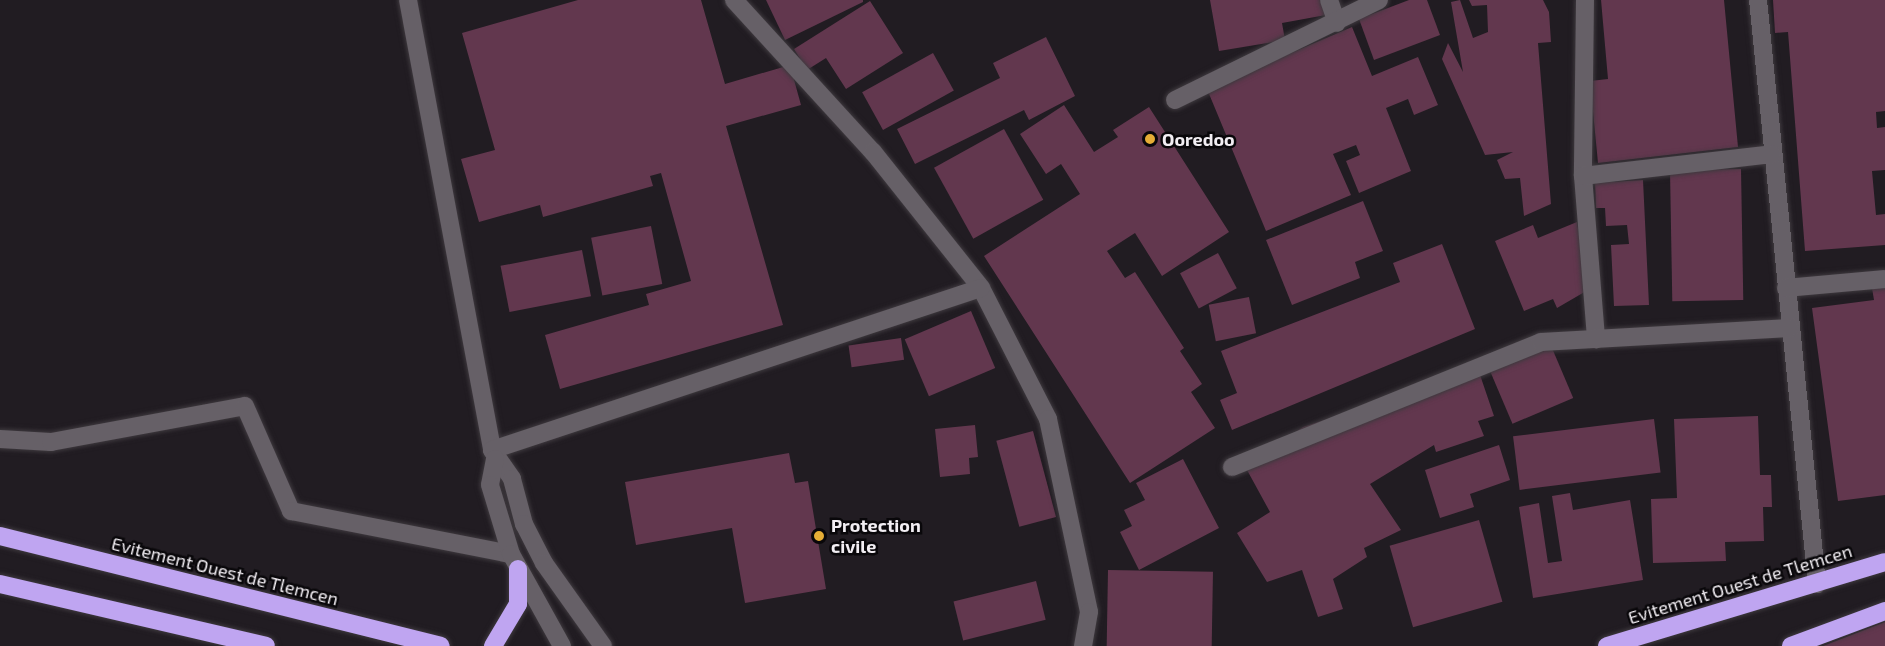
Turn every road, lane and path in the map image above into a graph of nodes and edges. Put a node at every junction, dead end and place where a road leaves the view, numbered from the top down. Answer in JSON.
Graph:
{"nodes":[{"id":1,"x":408,"y":0,"type":"edge"},
{"id":2,"x":734,"y":0,"type":"edge"},
{"id":3,"x":1329,"y":0,"type":"edge"},
{"id":4,"x":1379,"y":0,"type":"edge"},
{"id":5,"x":1585,"y":0,"type":"edge"},
{"id":6,"x":1758,"y":0,"type":"edge"},
{"id":7,"x":1337,"y":23,"type":"junction"},
{"id":8,"x":1174,"y":100,"type":"dead end"},
{"id":9,"x":1772,"y":154,"type":"junction"},
{"id":10,"x":1583,"y":176,"type":"junction"},
{"id":11,"x":1885,"y":279,"type":"edge"},
{"id":12,"x":981,"y":288,"type":"junction"},
{"id":13,"x":1786,"y":288,"type":"junction"},
{"id":14,"x":1790,"y":328,"type":"junction"},
{"id":15,"x":1596,"y":339,"type":"junction"},
{"id":16,"x":0,"y":439,"type":"edge"},
{"id":17,"x":493,"y":455,"type":"junction"},
{"id":18,"x":1232,"y":467,"type":"dead end"},
{"id":19,"x":0,"y":536,"type":"edge"},
{"id":20,"x":515,"y":562,"type":"junction"},
{"id":21,"x":1885,"y":562,"type":"edge"},
{"id":22,"x":0,"y":584,"type":"edge"},
{"id":23,"x":1817,"y":584,"type":"junction"},
{"id":24,"x":1885,"y":611,"type":"edge"},
{"id":25,"x":1800,"y":645,"type":"edge"},
{"id":26,"x":266,"y":646,"type":"edge"},
{"id":27,"x":440,"y":646,"type":"edge"},
{"id":28,"x":493,"y":646,"type":"edge"},
{"id":29,"x":561,"y":646,"type":"edge"},
{"id":30,"x":603,"y":646,"type":"edge"},
{"id":31,"x":1083,"y":646,"type":"edge"},
{"id":32,"x":1606,"y":646,"type":"edge"}],
"edges":[{"from":1,"to":17,"type":"street"},
{"from":2,"to":12,"type":"street"},
{"from":3,"to":7,"type":"street"},
{"from":4,"to":7,"type":"street"},
{"from":5,"to":10,"type":"street"},
{"from":6,"to":9,"type":"street"},
{"from":7,"to":8,"type":"street"},
{"from":9,"to":10,"type":"street"},
{"from":9,"to":13,"type":"street"},
{"from":10,"to":15,"type":"street"},
{"from":11,"to":13,"type":"street"},
{"from":12,"to":17,"type":"street"},
{"from":12,"to":31,"type":"street"},
{"from":13,"to":14,"type":"street"},
{"from":14,"to":15,"type":"street"},
{"from":14,"to":23,"type":"street"},
{"from":15,"to":18,"type":"street"},
{"from":16,"to":20,"type":"street"},
{"from":17,"to":20,"type":"street"},
{"from":17,"to":30,"type":"street"},
{"from":19,"to":27,"type":"highway","name":"Evitement Ouest de Tlemcen"},
{"from":20,"to":28,"type":"highway"},
{"from":20,"to":29,"type":"street"},
{"from":21,"to":23,"type":"highway","name":"Evitement Ouest de Tlemcen"},
{"from":22,"to":26,"type":"highway"},
{"from":23,"to":32,"type":"highway","name":"Evitement Ouest de Tlemcen"},
{"from":24,"to":25,"type":"highway"}]}
